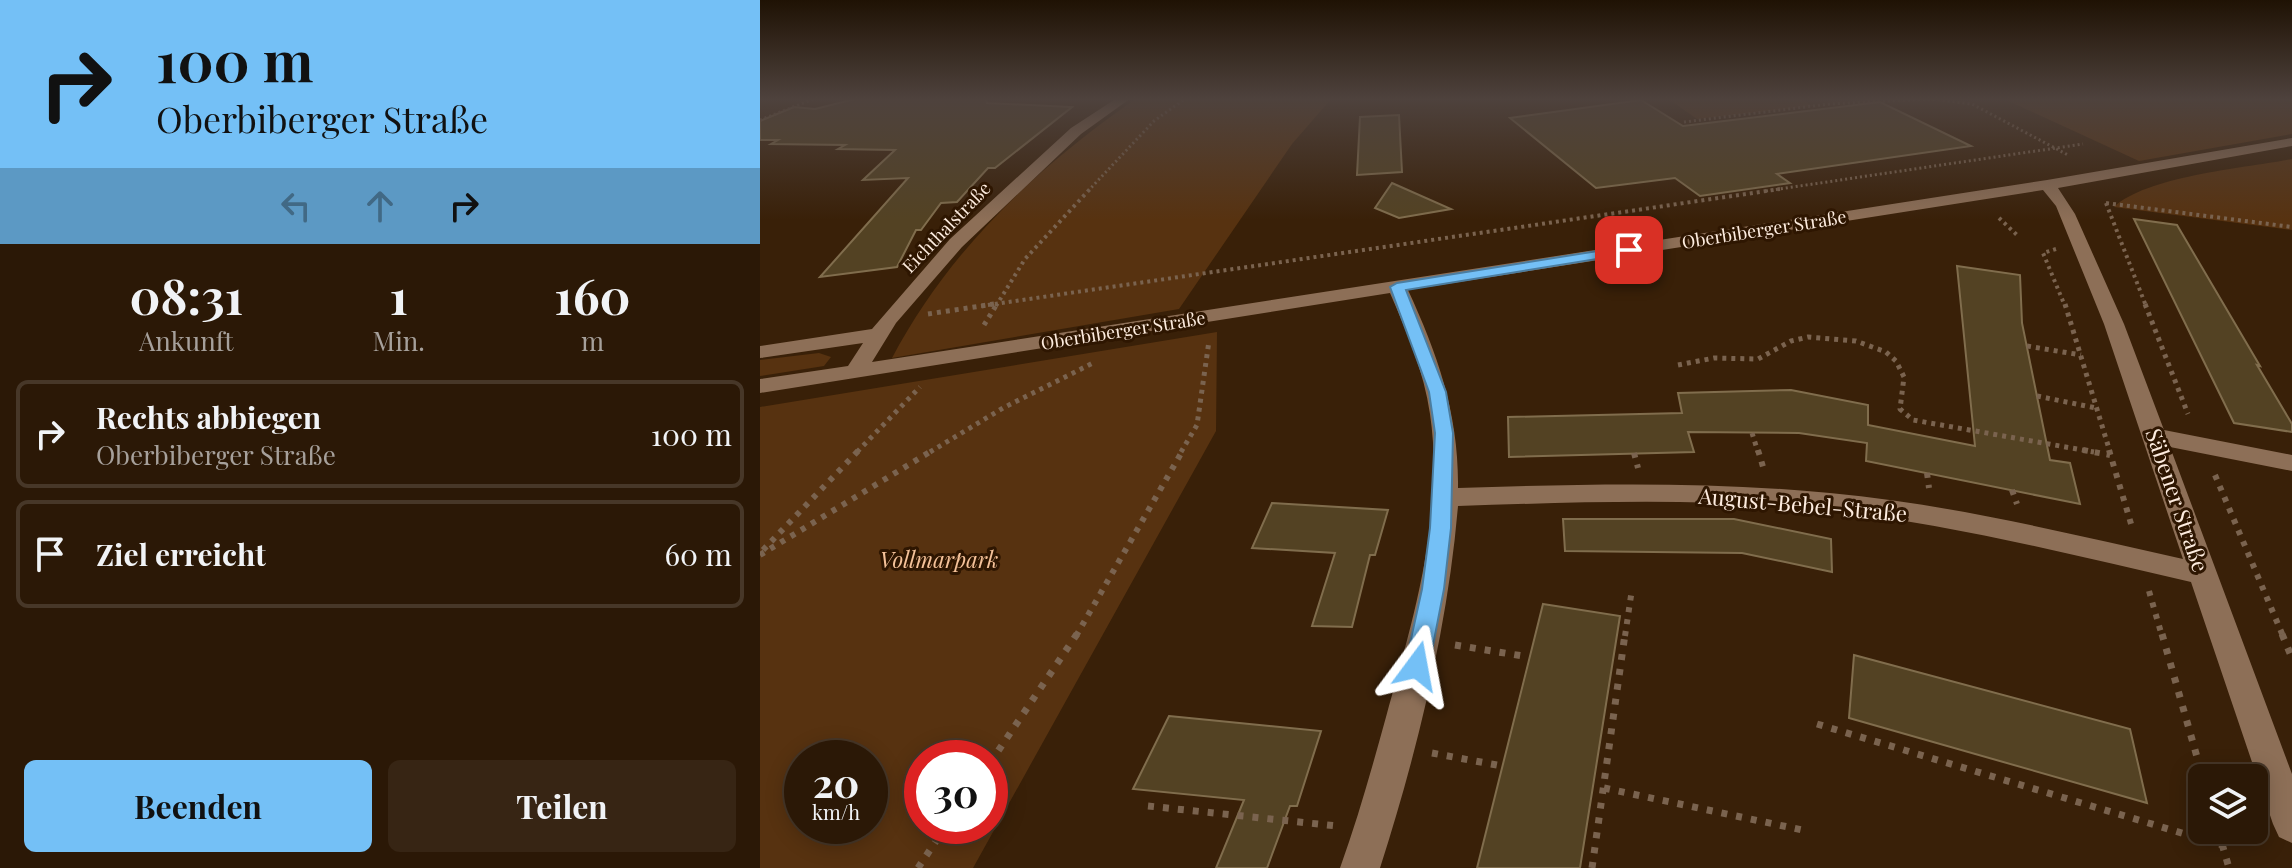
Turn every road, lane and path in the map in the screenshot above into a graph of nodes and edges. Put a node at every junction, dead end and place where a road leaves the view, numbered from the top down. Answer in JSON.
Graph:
{"nodes":[{"id":1,"x":1068,"y":139,"type":"edge"},
{"id":2,"x":1136,"y":139,"type":"edge"},
{"id":3,"x":2037,"y":139,"type":"edge"},
{"id":4,"x":2292,"y":142,"type":"edge"},
{"id":5,"x":2083,"y":144,"type":"dead end"},
{"id":6,"x":2055,"y":148,"type":"junction"},
{"id":7,"x":2104,"y":174,"type":"junction"},
{"id":8,"x":2047,"y":185,"type":"junction"},
{"id":9,"x":2106,"y":203,"type":"dead end"},
{"id":10,"x":2292,"y":227,"type":"edge"},
{"id":11,"x":2043,"y":253,"type":"dead end"},
{"id":12,"x":1397,"y":287,"type":"junction"},
{"id":13,"x":997,"y":304,"type":"junction"},
{"id":14,"x":1211,"y":316,"type":"junction"},
{"id":15,"x":884,"y":327,"type":"junction"},
{"id":16,"x":2027,"y":346,"type":"dead end"},
{"id":17,"x":760,"y":352,"type":"edge"},
{"id":18,"x":967,"y":354,"type":"junction"},
{"id":19,"x":2081,"y":355,"type":"junction"},
{"id":20,"x":939,"y":359,"type":"junction"},
{"id":21,"x":1098,"y":360,"type":"dead end"},
{"id":22,"x":1678,"y":365,"type":"dead end"},
{"id":23,"x":855,"y":372,"type":"junction"},
{"id":24,"x":760,"y":386,"type":"edge"},
{"id":25,"x":2037,"y":396,"type":"dead end"},
{"id":26,"x":2096,"y":408,"type":"junction"},
{"id":27,"x":2155,"y":436,"type":"junction"},
{"id":28,"x":2110,"y":455,"type":"junction"},
{"id":29,"x":2292,"y":463,"type":"edge"},
{"id":30,"x":1444,"y":497,"type":"junction"},
{"id":31,"x":760,"y":554,"type":"edge"},
{"id":32,"x":2141,"y":560,"type":"junction"},
{"id":33,"x":2203,"y":574,"type":"junction"},
{"id":34,"x":1632,"y":589,"type":"dead end"},
{"id":35,"x":1424,"y":640,"type":"junction"},
{"id":36,"x":1529,"y":657,"type":"dead end"},
{"id":37,"x":1817,"y":724,"type":"dead end"},
{"id":38,"x":1006,"y":740,"type":"edge"},
{"id":39,"x":1396,"y":746,"type":"junction"},
{"id":40,"x":2199,"y":764,"type":"edge"},
{"id":41,"x":1502,"y":766,"type":"dead end"},
{"id":42,"x":1604,"y":788,"type":"junction"},
{"id":43,"x":1148,"y":806,"type":"dead end"},
{"id":44,"x":2292,"y":824,"type":"edge"},
{"id":45,"x":1373,"y":830,"type":"junction"},
{"id":46,"x":1807,"y":831,"type":"dead end"},
{"id":47,"x":934,"y":844,"type":"edge"},
{"id":48,"x":2222,"y":845,"type":"joint"},
{"id":49,"x":918,"y":868,"type":"edge"},
{"id":50,"x":1360,"y":868,"type":"edge"},
{"id":51,"x":1592,"y":868,"type":"edge"},
{"id":52,"x":2229,"y":868,"type":"edge"}],
"edges":[{"from":1,"to":15,"type":"street","name":"Eichthalstraße"},
{"from":2,"to":13,"type":"path"},
{"from":3,"to":6,"type":"path"},
{"from":4,"to":7,"type":"street","name":"Oberbiberger Straße"},
{"from":5,"to":6,"type":"path"},
{"from":6,"to":7,"type":"path"},
{"from":6,"to":13,"type":"path"},
{"from":7,"to":8,"type":"street","name":"Oberbiberger Straße"},
{"from":8,"to":12,"type":"street","name":"Oberbiberger Straße"},
{"from":8,"to":27,"type":"street","name":"Säbener Straße"},
{"from":9,"to":10,"type":"path"},
{"from":11,"to":19,"type":"path"},
{"from":12,"to":14,"type":"street","name":"Oberbiberger Straße"},
{"from":12,"to":30,"type":"street"},
{"from":13,"to":15,"type":"path"},
{"from":13,"to":18,"type":"path"},
{"from":14,"to":18,"type":"street","name":"Oberbiberger Straße"},
{"from":14,"to":38,"type":"path"},
{"from":15,"to":17,"type":"street"},
{"from":15,"to":23,"type":"street"},
{"from":16,"to":19,"type":"path"},
{"from":18,"to":20,"type":"street","name":"Oberbiberger Straße"},
{"from":19,"to":26,"type":"path"},
{"from":20,"to":23,"type":"street","name":"Oberbiberger Straße"},
{"from":20,"to":31,"type":"path"},
{"from":21,"to":31,"type":"path"},
{"from":22,"to":28,"type":"path"},
{"from":23,"to":24,"type":"street","name":"Oberbiberger Straße"},
{"from":25,"to":26,"type":"path"},
{"from":26,"to":28,"type":"path"},
{"from":27,"to":29,"type":"street"},
{"from":27,"to":33,"type":"street","name":"Säbener Straße"},
{"from":28,"to":32,"type":"path"},
{"from":30,"to":32,"type":"street","name":"August-Bebel-Straße"},
{"from":30,"to":35,"type":"street"},
{"from":32,"to":33,"type":"street","name":"August-Bebel-Straße"},
{"from":32,"to":40,"type":"path"},
{"from":33,"to":44,"type":"street","name":"Säbener Straße"},
{"from":34,"to":42,"type":"path"},
{"from":35,"to":36,"type":"path"},
{"from":35,"to":39,"type":"street"},
{"from":37,"to":48,"type":"path"},
{"from":39,"to":41,"type":"path"},
{"from":39,"to":45,"type":"street"},
{"from":42,"to":46,"type":"path"},
{"from":42,"to":51,"type":"path"},
{"from":43,"to":45,"type":"path"},
{"from":45,"to":50,"type":"street"},
{"from":47,"to":49,"type":"path"},
{"from":48,"to":52,"type":"path"}]}
